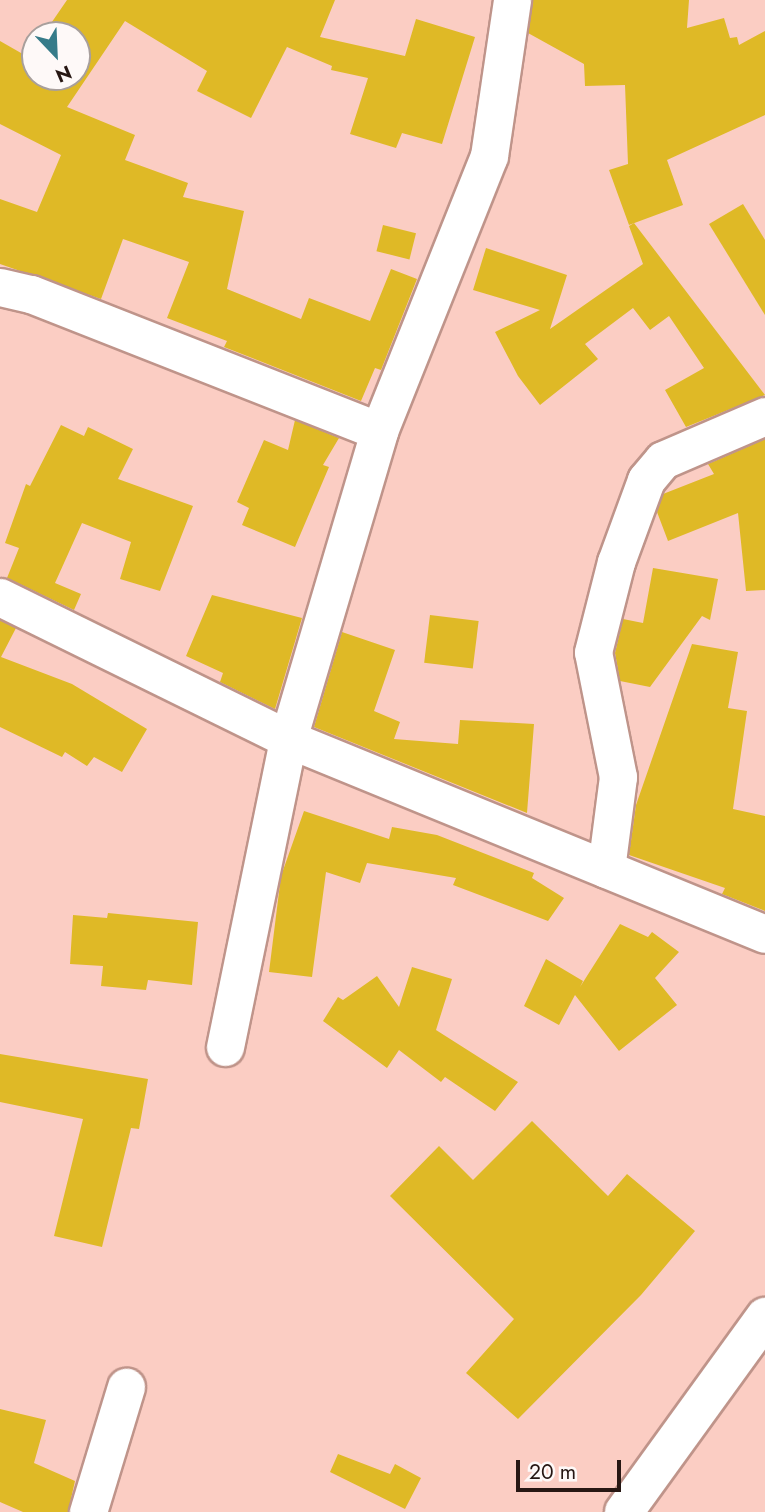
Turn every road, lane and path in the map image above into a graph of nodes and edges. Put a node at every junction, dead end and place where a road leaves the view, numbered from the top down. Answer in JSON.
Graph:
{"nodes":[{"id":1,"x":512,"y":0,"type":"edge"},
{"id":2,"x":0,"y":287,"type":"edge"},
{"id":3,"x":765,"y":416,"type":"edge"},
{"id":4,"x":379,"y":431,"type":"junction"},
{"id":5,"x":0,"y":597,"type":"edge"},
{"id":6,"x":288,"y":739,"type":"junction"},
{"id":7,"x":606,"y":869,"type":"junction"},
{"id":8,"x":765,"y":934,"type":"edge"},
{"id":9,"x":225,"y":1047,"type":"dead end"},
{"id":10,"x":765,"y":1317,"type":"edge"},
{"id":11,"x":126,"y":1387,"type":"dead end"},
{"id":12,"x":88,"y":1512,"type":"edge"},
{"id":13,"x":624,"y":1512,"type":"edge"}],
"edges":[{"from":1,"to":4,"type":"street"},
{"from":2,"to":4,"type":"street"},
{"from":3,"to":7,"type":"street"},
{"from":4,"to":6,"type":"street"},
{"from":5,"to":6,"type":"street"},
{"from":6,"to":7,"type":"street"},
{"from":6,"to":9,"type":"street"},
{"from":7,"to":8,"type":"street"},
{"from":10,"to":13,"type":"main road"},
{"from":11,"to":12,"type":"street"}]}
